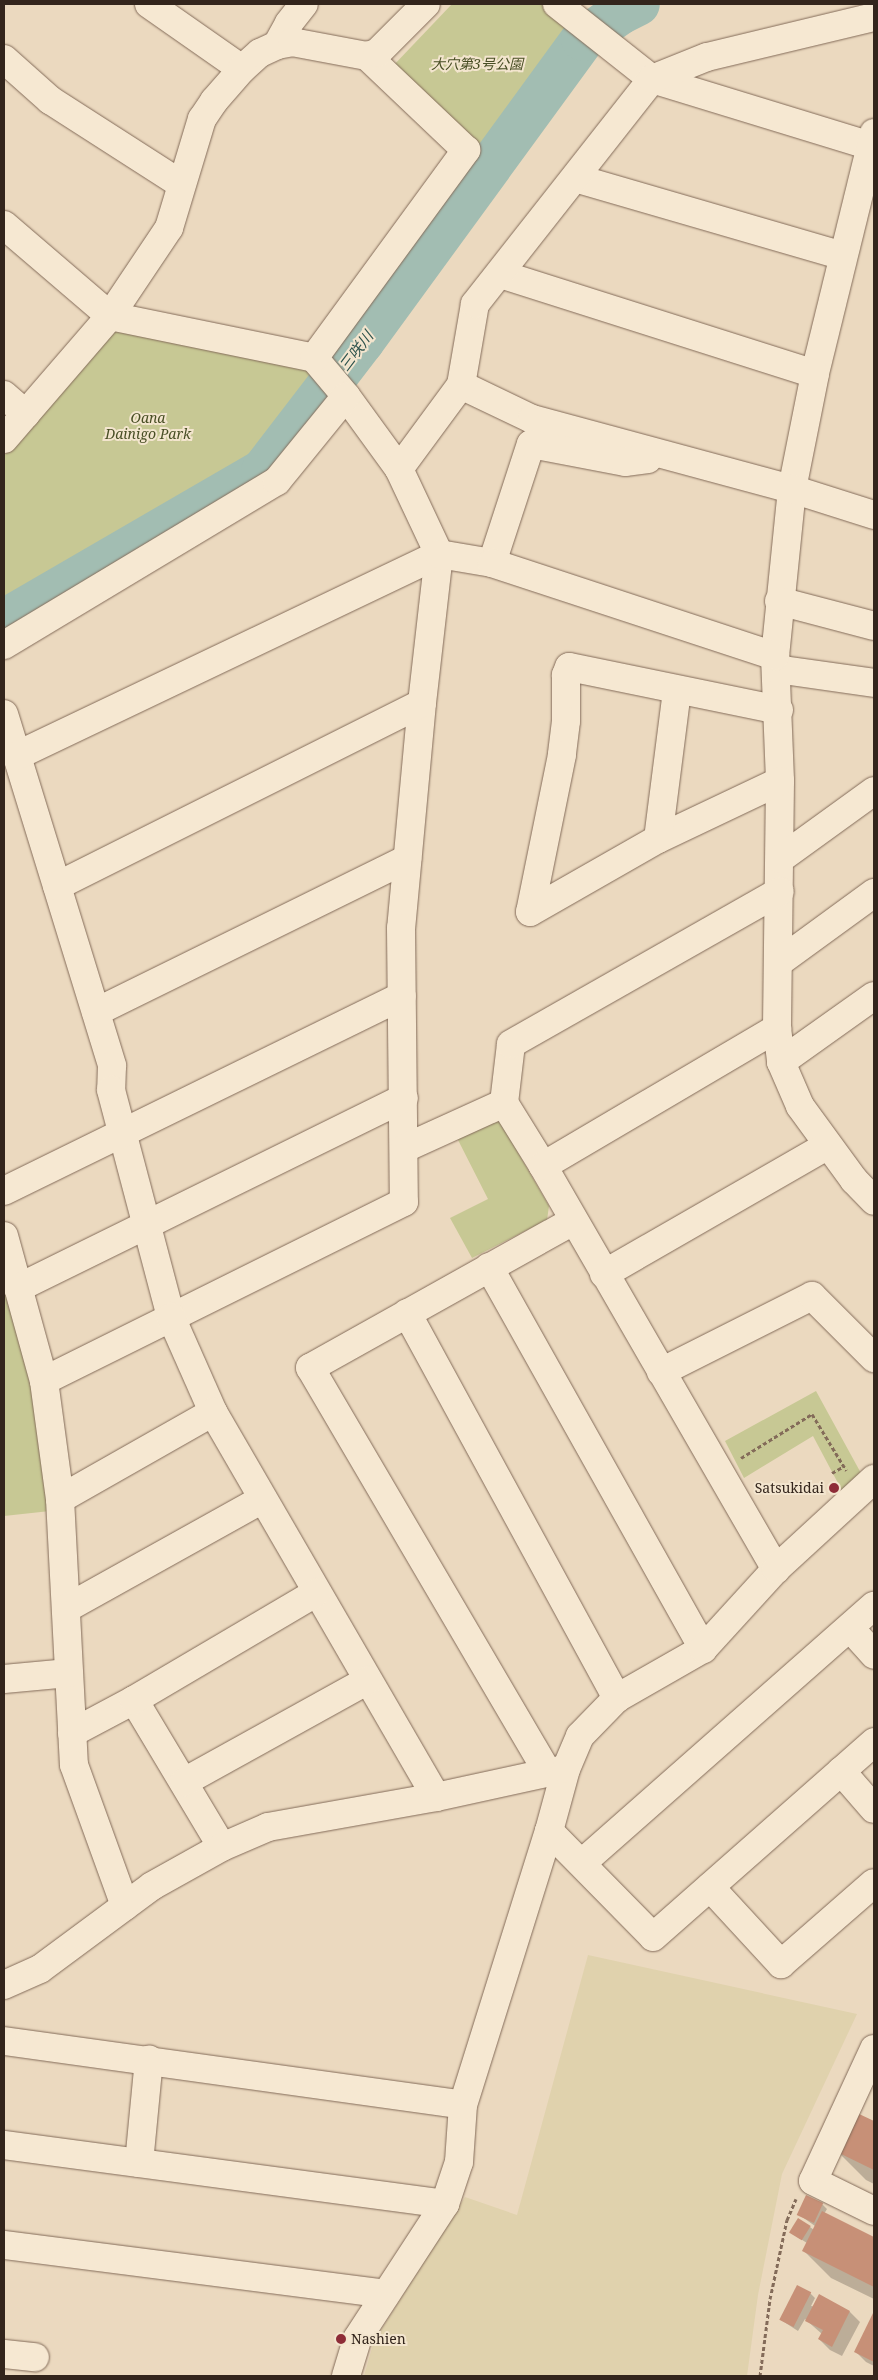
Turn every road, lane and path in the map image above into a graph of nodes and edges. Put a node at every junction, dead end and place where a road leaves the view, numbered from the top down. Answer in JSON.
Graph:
{"nodes":[{"id":1,"x":149,"y":4,"type":"edge"},
{"id":2,"x":304,"y":4,"type":"edge"},
{"id":3,"x":426,"y":4,"type":"edge"},
{"id":4,"x":577,"y":17,"type":"edge"},
{"id":5,"x":874,"y":17,"type":"edge"},
{"id":6,"x":277,"y":45,"type":"junction"},
{"id":7,"x":367,"y":56,"type":"junction"},
{"id":8,"x":4,"y":59,"type":"edge"},
{"id":9,"x":242,"y":70,"type":"junction"},
{"id":10,"x":652,"y":79,"type":"junction"},
{"id":11,"x":873,"y":140,"type":"edge"},
{"id":12,"x":575,"y":178,"type":"junction"},
{"id":13,"x":181,"y":184,"type":"junction"},
{"id":14,"x":867,"y":194,"type":"edge"},
{"id":15,"x":4,"y":225,"type":"edge"},
{"id":16,"x":843,"y":256,"type":"junction"},
{"id":17,"x":500,"y":274,"type":"junction"},
{"id":18,"x":110,"y":316,"type":"junction"},
{"id":19,"x":314,"y":358,"type":"junction"},
{"id":20,"x":815,"y":374,"type":"junction"},
{"id":21,"x":461,"y":385,"type":"junction"},
{"id":22,"x":4,"y":395,"type":"edge"},
{"id":23,"x":346,"y":396,"type":"junction"},
{"id":24,"x":26,"y":414,"type":"junction"},
{"id":25,"x":4,"y":439,"type":"edge"},
{"id":26,"x":672,"y":455,"type":"junction"},
{"id":27,"x":399,"y":469,"type":"junction"},
{"id":28,"x":792,"y":489,"type":"junction"},
{"id":29,"x":874,"y":515,"type":"edge"},
{"id":30,"x":439,"y":554,"type":"junction"},
{"id":31,"x":492,"y":563,"type":"junction"},
{"id":32,"x":779,"y":601,"type":"junction"},
{"id":33,"x":874,"y":626,"type":"edge"},
{"id":34,"x":4,"y":645,"type":"edge"},
{"id":35,"x":775,"y":662,"type":"junction"},
{"id":36,"x":874,"y":684,"type":"edge"},
{"id":37,"x":677,"y":690,"type":"junction"},
{"id":38,"x":422,"y":703,"type":"junction"},
{"id":39,"x":778,"y":710,"type":"junction"},
{"id":40,"x":4,"y":714,"type":"edge"},
{"id":41,"x":16,"y":756,"type":"junction"},
{"id":42,"x":780,"y":781,"type":"junction"},
{"id":43,"x":874,"y":791,"type":"edge"},
{"id":44,"x":658,"y":838,"type":"junction"},
{"id":45,"x":406,"y":859,"type":"junction"},
{"id":46,"x":780,"y":859,"type":"junction"},
{"id":47,"x":57,"y":886,"type":"junction"},
{"id":48,"x":780,"y":891,"type":"junction"},
{"id":49,"x":874,"y":893,"type":"edge"},
{"id":50,"x":778,"y":963,"type":"junction"},
{"id":51,"x":402,"y":996,"type":"junction"},
{"id":52,"x":874,"y":996,"type":"edge"},
{"id":53,"x":96,"y":1012,"type":"junction"},
{"id":54,"x":777,"y":1028,"type":"junction"},
{"id":55,"x":781,"y":1062,"type":"junction"},
{"id":56,"x":404,"y":1098,"type":"junction"},
{"id":57,"x":504,"y":1103,"type":"junction"},
{"id":58,"x":122,"y":1133,"type":"junction"},
{"id":59,"x":828,"y":1145,"type":"junction"},
{"id":60,"x":404,"y":1148,"type":"junction"},
{"id":61,"x":543,"y":1166,"type":"junction"},
{"id":62,"x":4,"y":1191,"type":"edge"},
{"id":63,"x":874,"y":1201,"type":"edge"},
{"id":64,"x":573,"y":1221,"type":"junction"},
{"id":65,"x":147,"y":1224,"type":"junction"},
{"id":66,"x":4,"y":1236,"type":"edge"},
{"id":67,"x":489,"y":1268,"type":"junction"},
{"id":68,"x":604,"y":1274,"type":"junction"},
{"id":69,"x":18,"y":1288,"type":"junction"},
{"id":70,"x":407,"y":1313,"type":"junction"},
{"id":71,"x":171,"y":1317,"type":"junction"},
{"id":72,"x":874,"y":1358,"type":"edge"},
{"id":73,"x":662,"y":1372,"type":"junction"},
{"id":74,"x":44,"y":1381,"type":"junction"},
{"id":75,"x":213,"y":1412,"type":"junction"},
{"id":76,"x":736,"y":1462,"type":"dead end"},
{"id":77,"x":844,"y":1466,"type":"junction"},
{"id":78,"x":832,"y":1472,"type":"dead end"},
{"id":79,"x":862,"y":1477,"type":"edge"},
{"id":80,"x":60,"y":1499,"type":"junction"},
{"id":81,"x":263,"y":1499,"type":"junction"},
{"id":82,"x":776,"y":1569,"type":"junction"},
{"id":83,"x":317,"y":1592,"type":"junction"},
{"id":84,"x":874,"y":1606,"type":"edge"},
{"id":85,"x":66,"y":1608,"type":"junction"},
{"id":86,"x":850,"y":1628,"type":"junction"},
{"id":87,"x":703,"y":1649,"type":"junction"},
{"id":88,"x":874,"y":1655,"type":"edge"},
{"id":89,"x":69,"y":1673,"type":"junction"},
{"id":90,"x":4,"y":1679,"type":"edge"},
{"id":91,"x":368,"y":1680,"type":"junction"},
{"id":92,"x":617,"y":1698,"type":"junction"},
{"id":93,"x":134,"y":1700,"type":"junction"},
{"id":94,"x":72,"y":1733,"type":"junction"},
{"id":95,"x":874,"y":1742,"type":"edge"},
{"id":96,"x":557,"y":1771,"type":"junction"},
{"id":97,"x":841,"y":1771,"type":"junction"},
{"id":98,"x":184,"y":1782,"type":"junction"},
{"id":99,"x":436,"y":1797,"type":"junction"},
{"id":100,"x":874,"y":1809,"type":"edge"},
{"id":101,"x":549,"y":1831,"type":"junction"},
{"id":102,"x":222,"y":1847,"type":"junction"},
{"id":103,"x":582,"y":1863,"type":"junction"},
{"id":104,"x":874,"y":1883,"type":"edge"},
{"id":105,"x":710,"y":1887,"type":"junction"},
{"id":106,"x":125,"y":1906,"type":"junction"},
{"id":107,"x":4,"y":1985,"type":"edge"},
{"id":108,"x":4,"y":2041,"type":"edge"},
{"id":109,"x":874,"y":2049,"type":"edge"},
{"id":110,"x":149,"y":2060,"type":"junction"},
{"id":111,"x":866,"y":2091,"type":"edge"},
{"id":112,"x":463,"y":2105,"type":"junction"},
{"id":113,"x":4,"y":2145,"type":"edge"},
{"id":114,"x":139,"y":2163,"type":"junction"},
{"id":115,"x":813,"y":2181,"type":"junction"},
{"id":116,"x":445,"y":2204,"type":"junction"},
{"id":117,"x":874,"y":2211,"type":"edge"},
{"id":118,"x":4,"y":2245,"type":"edge"},
{"id":119,"x":386,"y":2294,"type":"junction"},
{"id":120,"x":4,"y":2354,"type":"edge"},
{"id":121,"x":35,"y":2357,"type":"dead end"},
{"id":122,"x":346,"y":2376,"type":"edge"},
{"id":123,"x":760,"y":2376,"type":"edge"}],
"edges":[{"from":1,"to":9,"type":"street"},
{"from":2,"to":6,"type":"street"},
{"from":3,"to":7,"type":"street"},
{"from":4,"to":10,"type":"street"},
{"from":5,"to":10,"type":"street"},
{"from":6,"to":7,"type":"street"},
{"from":6,"to":9,"type":"street"},
{"from":7,"to":19,"type":"street"},
{"from":8,"to":13,"type":"street"},
{"from":9,"to":13,"type":"street"},
{"from":10,"to":11,"type":"street"},
{"from":10,"to":12,"type":"street"},
{"from":11,"to":14,"type":"street"},
{"from":12,"to":16,"type":"street"},
{"from":12,"to":17,"type":"street"},
{"from":13,"to":18,"type":"street"},
{"from":14,"to":16,"type":"street"},
{"from":15,"to":18,"type":"street"},
{"from":16,"to":20,"type":"street"},
{"from":17,"to":20,"type":"street"},
{"from":17,"to":21,"type":"street"},
{"from":18,"to":19,"type":"street"},
{"from":18,"to":24,"type":"street"},
{"from":19,"to":23,"type":"street"},
{"from":20,"to":28,"type":"street"},
{"from":21,"to":26,"type":"street"},
{"from":21,"to":27,"type":"street"},
{"from":22,"to":24,"type":"street"},
{"from":23,"to":27,"type":"street"},
{"from":23,"to":34,"type":"street"},
{"from":24,"to":25,"type":"street"},
{"from":26,"to":28,"type":"street"},
{"from":26,"to":31,"type":"street"},
{"from":27,"to":30,"type":"street"},
{"from":28,"to":29,"type":"street"},
{"from":28,"to":32,"type":"street"},
{"from":30,"to":31,"type":"street"},
{"from":30,"to":38,"type":"street"},
{"from":30,"to":41,"type":"street"},
{"from":31,"to":35,"type":"street"},
{"from":32,"to":33,"type":"street"},
{"from":32,"to":35,"type":"street"},
{"from":35,"to":36,"type":"street"},
{"from":35,"to":39,"type":"street"},
{"from":37,"to":39,"type":"street"},
{"from":37,"to":44,"type":"street"},
{"from":37,"to":44,"type":"street"},
{"from":38,"to":45,"type":"street"},
{"from":38,"to":47,"type":"street"},
{"from":39,"to":42,"type":"street"},
{"from":40,"to":41,"type":"street"},
{"from":41,"to":47,"type":"street"},
{"from":42,"to":44,"type":"street"},
{"from":42,"to":46,"type":"street"},
{"from":43,"to":46,"type":"street"},
{"from":45,"to":51,"type":"street"},
{"from":45,"to":53,"type":"street"},
{"from":46,"to":48,"type":"street"},
{"from":47,"to":53,"type":"street"},
{"from":48,"to":50,"type":"street"},
{"from":48,"to":57,"type":"street"},
{"from":49,"to":50,"type":"street"},
{"from":50,"to":54,"type":"street"},
{"from":51,"to":56,"type":"street"},
{"from":51,"to":58,"type":"street"},
{"from":52,"to":55,"type":"street"},
{"from":53,"to":58,"type":"street"},
{"from":54,"to":55,"type":"street"},
{"from":54,"to":61,"type":"street"},
{"from":55,"to":59,"type":"street"},
{"from":56,"to":60,"type":"street"},
{"from":56,"to":65,"type":"street"},
{"from":57,"to":60,"type":"street"},
{"from":57,"to":61,"type":"street"},
{"from":58,"to":62,"type":"street"},
{"from":58,"to":65,"type":"street"},
{"from":59,"to":63,"type":"street"},
{"from":59,"to":68,"type":"street"},
{"from":60,"to":71,"type":"street"},
{"from":61,"to":64,"type":"street"},
{"from":64,"to":67,"type":"street"},
{"from":64,"to":68,"type":"street"},
{"from":65,"to":69,"type":"street"},
{"from":65,"to":71,"type":"street"},
{"from":66,"to":69,"type":"street"},
{"from":67,"to":70,"type":"street"},
{"from":67,"to":87,"type":"street"},
{"from":68,"to":73,"type":"street"},
{"from":69,"to":74,"type":"street"},
{"from":70,"to":92,"type":"street"},
{"from":70,"to":96,"type":"street"},
{"from":71,"to":74,"type":"street"},
{"from":71,"to":75,"type":"street"},
{"from":72,"to":73,"type":"street"},
{"from":73,"to":82,"type":"street"},
{"from":74,"to":80,"type":"street"},
{"from":75,"to":80,"type":"street"},
{"from":75,"to":81,"type":"street"},
{"from":76,"to":77,"type":"path"},
{"from":77,"to":78,"type":"path"},
{"from":77,"to":79,"type":"path"},
{"from":79,"to":82,"type":"street"},
{"from":80,"to":85,"type":"street"},
{"from":81,"to":83,"type":"street"},
{"from":81,"to":85,"type":"street"},
{"from":82,"to":87,"type":"street"},
{"from":83,"to":91,"type":"street"},
{"from":83,"to":93,"type":"street"},
{"from":84,"to":86,"type":"street"},
{"from":85,"to":89,"type":"street"},
{"from":86,"to":88,"type":"street"},
{"from":86,"to":103,"type":"street"},
{"from":87,"to":92,"type":"street"},
{"from":89,"to":90,"type":"street"},
{"from":89,"to":94,"type":"street"},
{"from":91,"to":98,"type":"street"},
{"from":91,"to":99,"type":"street"},
{"from":92,"to":96,"type":"street"},
{"from":93,"to":94,"type":"street"},
{"from":93,"to":98,"type":"street"},
{"from":94,"to":106,"type":"street"},
{"from":95,"to":97,"type":"street"},
{"from":96,"to":99,"type":"street"},
{"from":96,"to":101,"type":"street"},
{"from":97,"to":100,"type":"street"},
{"from":97,"to":105,"type":"street"},
{"from":98,"to":102,"type":"street"},
{"from":99,"to":102,"type":"street"},
{"from":101,"to":103,"type":"street"},
{"from":101,"to":112,"type":"street"},
{"from":102,"to":106,"type":"street"},
{"from":103,"to":105,"type":"street"},
{"from":104,"to":105,"type":"street"},
{"from":106,"to":107,"type":"street"},
{"from":108,"to":110,"type":"street"},
{"from":109,"to":111,"type":"street"},
{"from":110,"to":112,"type":"street"},
{"from":110,"to":114,"type":"street"},
{"from":111,"to":115,"type":"street"},
{"from":112,"to":116,"type":"street"},
{"from":113,"to":114,"type":"street"},
{"from":114,"to":116,"type":"street"},
{"from":115,"to":117,"type":"street"},
{"from":115,"to":123,"type":"path"},
{"from":116,"to":119,"type":"street"},
{"from":118,"to":119,"type":"street"},
{"from":119,"to":122,"type":"street"},
{"from":120,"to":121,"type":"street"}]}
